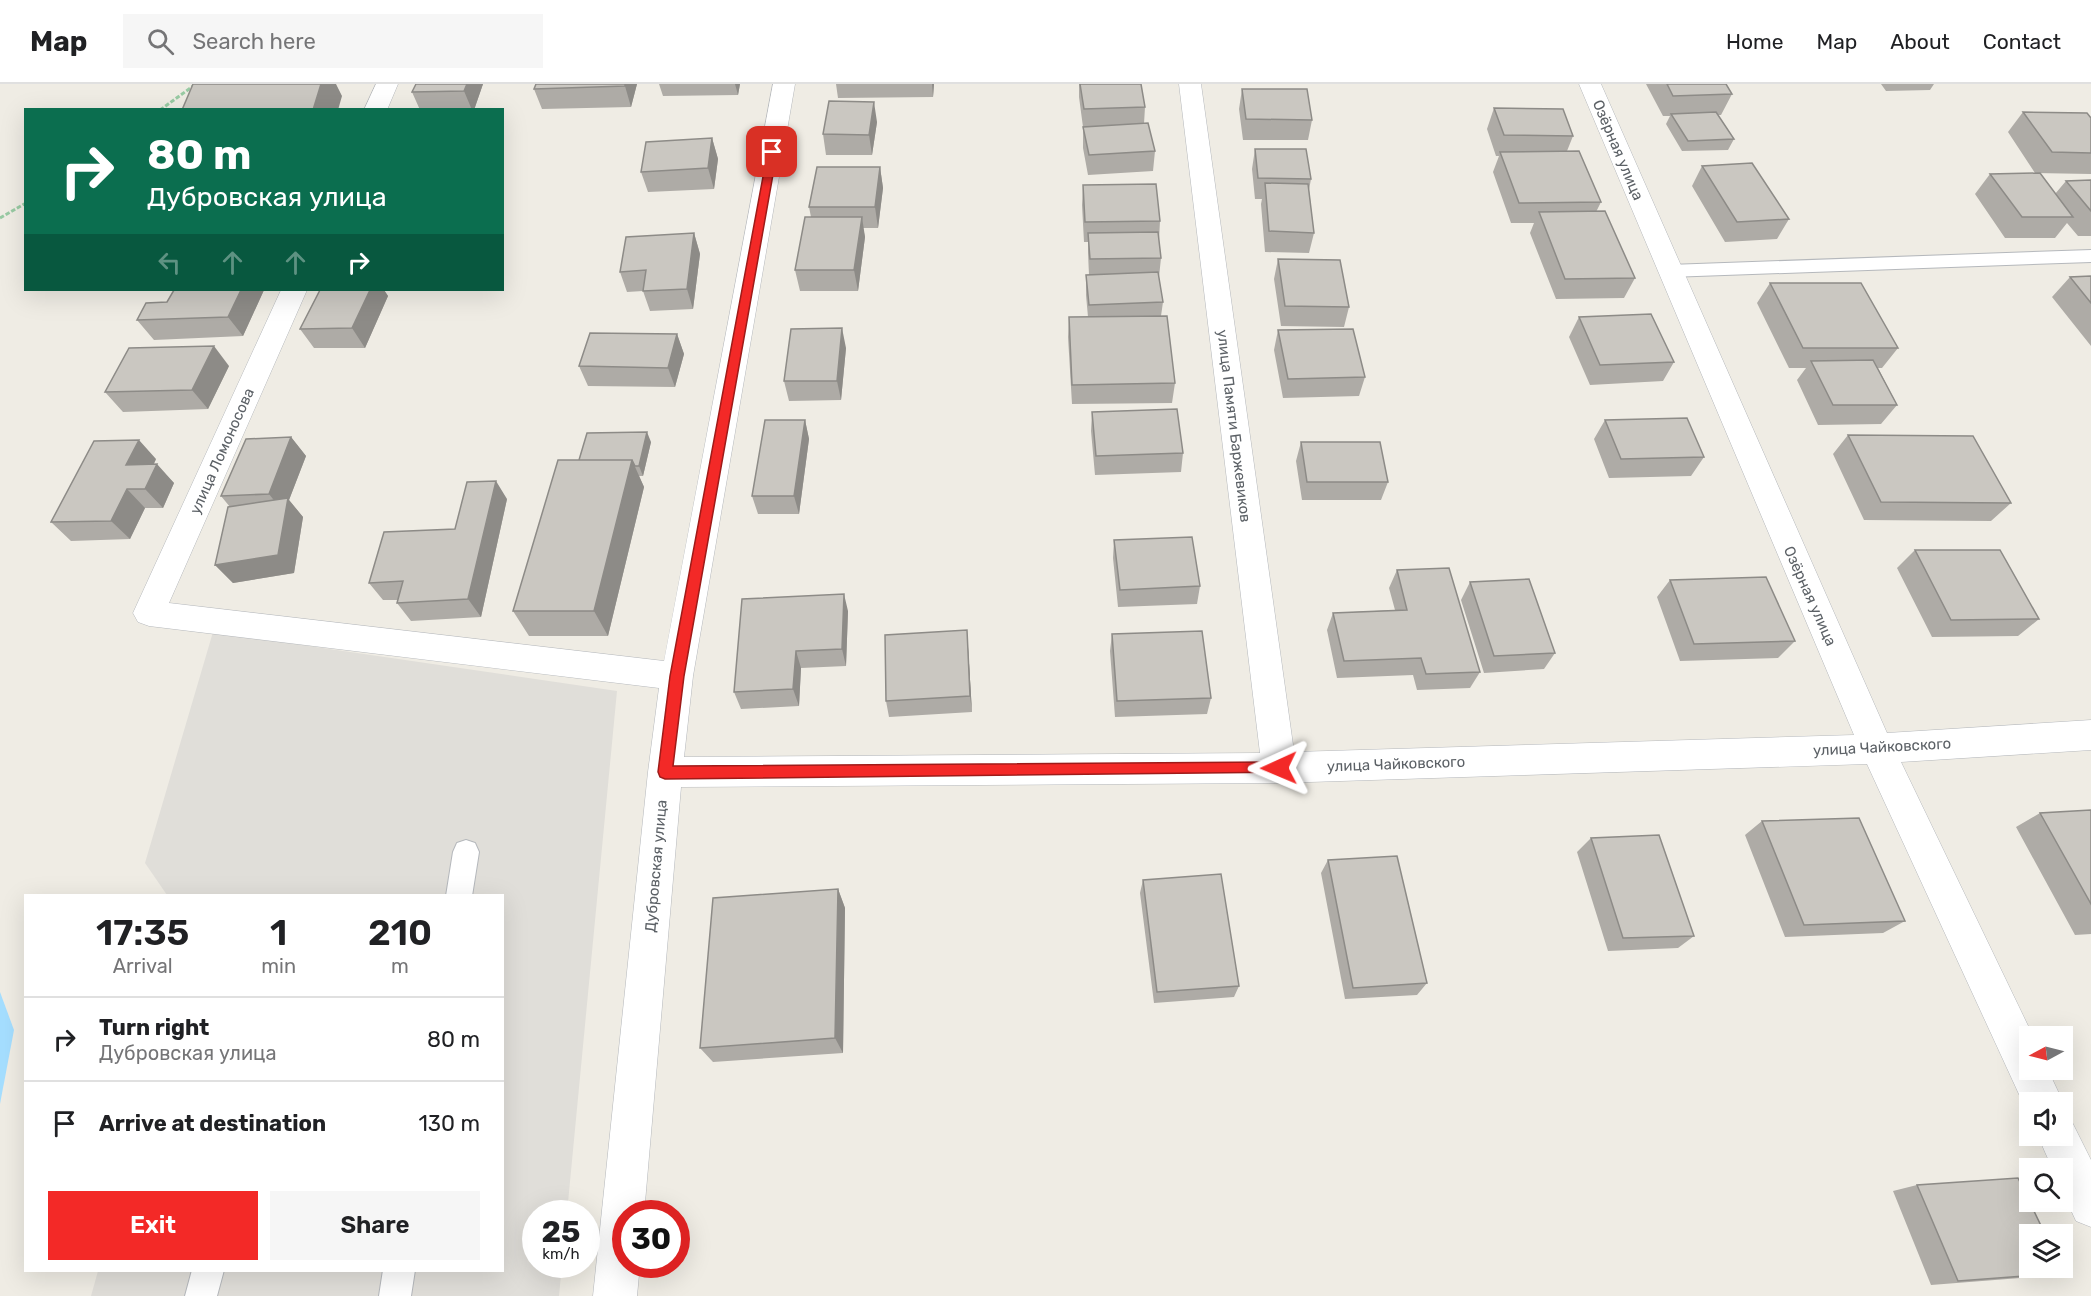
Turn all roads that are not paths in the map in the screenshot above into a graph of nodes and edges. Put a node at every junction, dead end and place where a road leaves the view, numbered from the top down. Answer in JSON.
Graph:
{"nodes":[{"id":1,"x":387,"y":84,"type":"edge"},
{"id":2,"x":784,"y":84,"type":"edge"},
{"id":3,"x":1190,"y":84,"type":"edge"},
{"id":4,"x":1590,"y":84,"type":"edge"},
{"id":5,"x":376,"y":108,"type":"edge"},
{"id":6,"x":2091,"y":256,"type":"edge"},
{"id":7,"x":1669,"y":271,"type":"junction"},
{"id":8,"x":294,"y":291,"type":"edge"},
{"id":9,"x":677,"y":676,"type":"junction"},
{"id":10,"x":2091,"y":735,"type":"edge"},
{"id":11,"x":1877,"y":749,"type":"junction"},
{"id":12,"x":1279,"y":768,"type":"junction"},
{"id":13,"x":665,"y":772,"type":"junction"},
{"id":14,"x":466,"y":852,"type":"dead end"},
{"id":15,"x":459,"y":894,"type":"edge"},
{"id":16,"x":2038,"y":1092,"type":"edge"},
{"id":17,"x":2063,"y":1146,"type":"edge"},
{"id":18,"x":2091,"y":1206,"type":"edge"},
{"id":19,"x":207,"y":1272,"type":"edge"},
{"id":20,"x":399,"y":1272,"type":"edge"},
{"id":21,"x":201,"y":1296,"type":"edge"},
{"id":22,"x":395,"y":1296,"type":"edge"},
{"id":23,"x":615,"y":1296,"type":"edge"}],
"edges":[{"from":1,"to":5,"type":"street"},
{"from":2,"to":9,"type":"street","name":"Дубровская улица"},
{"from":3,"to":12,"type":"street","name":"улица Памяти Баржевиков"},
{"from":4,"to":7,"type":"street","name":"Озёрная улица"},
{"from":6,"to":7,"type":"lane"},
{"from":7,"to":11,"type":"street","name":"Озёрная улица"},
{"from":8,"to":9,"type":"street","name":"улица Ломоносова"},
{"from":9,"to":13,"type":"street","name":"Дубровская улица"},
{"from":10,"to":11,"type":"street","name":"улица Чайковского"},
{"from":11,"to":12,"type":"street","name":"улица Чайковского"},
{"from":11,"to":16,"type":"street","name":"Озёрная улица"},
{"from":12,"to":13,"type":"street","name":"улица Чайковского"},
{"from":13,"to":23,"type":"street","name":"Дубровская улица"},
{"from":14,"to":15,"type":"lane"},
{"from":17,"to":18,"type":"street"},
{"from":19,"to":21,"type":"lane"},
{"from":20,"to":22,"type":"lane"}]}
